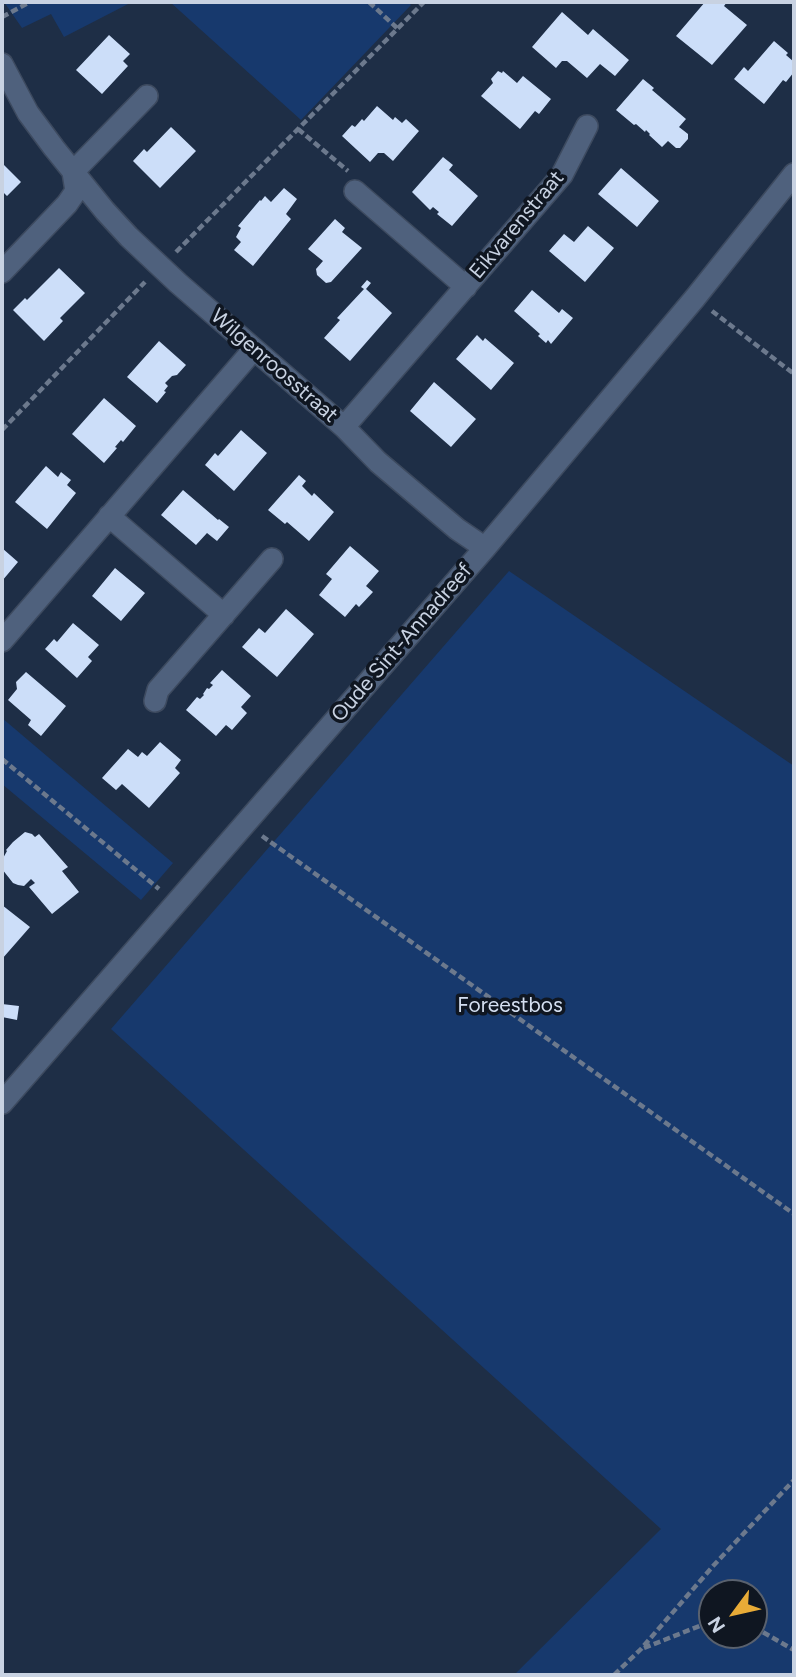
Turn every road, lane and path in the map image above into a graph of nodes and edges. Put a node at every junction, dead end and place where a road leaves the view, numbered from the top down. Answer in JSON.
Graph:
{"nodes":[{"id":1,"x":30,"y":2,"type":"edge"},
{"id":2,"x":369,"y":2,"type":"edge"},
{"id":3,"x":424,"y":2,"type":"edge"},
{"id":4,"x":2,"y":17,"type":"edge"},
{"id":5,"x":397,"y":28,"type":"junction"},
{"id":6,"x":2,"y":64,"type":"edge"},
{"id":7,"x":147,"y":96,"type":"dead end"},
{"id":8,"x":587,"y":126,"type":"dead end"},
{"id":9,"x":298,"y":129,"type":"junction"},
{"id":10,"x":73,"y":172,"type":"junction"},
{"id":11,"x":794,"y":174,"type":"edge"},
{"id":12,"x":355,"y":191,"type":"joint"},
{"id":13,"x":160,"y":267,"type":"junction"},
{"id":14,"x":2,"y":272,"type":"edge"},
{"id":15,"x":466,"y":287,"type":"junction"},
{"id":16,"x":695,"y":298,"type":"junction"},
{"id":17,"x":254,"y":349,"type":"junction"},
{"id":18,"x":794,"y":374,"type":"edge"},
{"id":19,"x":344,"y":427,"type":"junction"},
{"id":20,"x":2,"y":430,"type":"edge"},
{"id":21,"x":109,"y":516,"type":"junction"},
{"id":22,"x":485,"y":548,"type":"junction"},
{"id":23,"x":272,"y":559,"type":"dead end"},
{"id":24,"x":223,"y":615,"type":"junction"},
{"id":25,"x":2,"y":641,"type":"edge"},
{"id":26,"x":155,"y":701,"type":"dead end"},
{"id":27,"x":2,"y":759,"type":"edge"},
{"id":28,"x":244,"y":824,"type":"junction"},
{"id":29,"x":176,"y":903,"type":"junction"},
{"id":30,"x":2,"y":1104,"type":"edge"},
{"id":31,"x":794,"y":1214,"type":"edge"},
{"id":32,"x":794,"y":1480,"type":"edge"},
{"id":33,"x":698,"y":1627,"type":"edge"},
{"id":34,"x":768,"y":1635,"type":"edge"},
{"id":35,"x":641,"y":1649,"type":"junction"},
{"id":36,"x":794,"y":1650,"type":"edge"},
{"id":37,"x":614,"y":1675,"type":"edge"}],
"edges":[{"from":1,"to":4,"type":"path"},
{"from":2,"to":5,"type":"path"},
{"from":3,"to":5,"type":"path"},
{"from":5,"to":9,"type":"path"},
{"from":6,"to":10,"type":"street","name":"Wilgenroosstraat"},
{"from":7,"to":10,"type":"street"},
{"from":8,"to":15,"type":"street","name":"Eikvarenstraat"},
{"from":9,"to":12,"type":"path"},
{"from":9,"to":13,"type":"path"},
{"from":10,"to":13,"type":"street","name":"Wilgenroosstraat"},
{"from":10,"to":14,"type":"street"},
{"from":11,"to":16,"type":"street","name":"Oude Sint-Annadreef"},
{"from":12,"to":15,"type":"street","name":"Eikvarenstraat"},
{"from":13,"to":17,"type":"street","name":"Wilgenroosstraat"},
{"from":13,"to":20,"type":"path"},
{"from":15,"to":19,"type":"street","name":"Eikvarenstraat"},
{"from":16,"to":18,"type":"path"},
{"from":16,"to":22,"type":"street","name":"Oude Sint-Annadreef"},
{"from":17,"to":19,"type":"street","name":"Wilgenroosstraat"},
{"from":17,"to":21,"type":"street"},
{"from":19,"to":22,"type":"street","name":"Wilgenroosstraat"},
{"from":21,"to":24,"type":"street"},
{"from":21,"to":25,"type":"street"},
{"from":22,"to":28,"type":"street","name":"Oude Sint-Annadreef"},
{"from":23,"to":24,"type":"street"},
{"from":24,"to":26,"type":"street"},
{"from":27,"to":29,"type":"path"},
{"from":28,"to":29,"type":"street","name":"Oude Sint-Annadreef"},
{"from":28,"to":31,"type":"path"},
{"from":29,"to":30,"type":"street","name":"Oude Sint-Annadreef"},
{"from":32,"to":35,"type":"path"},
{"from":33,"to":35,"type":"path"},
{"from":34,"to":36,"type":"path"},
{"from":35,"to":37,"type":"path"}]}
